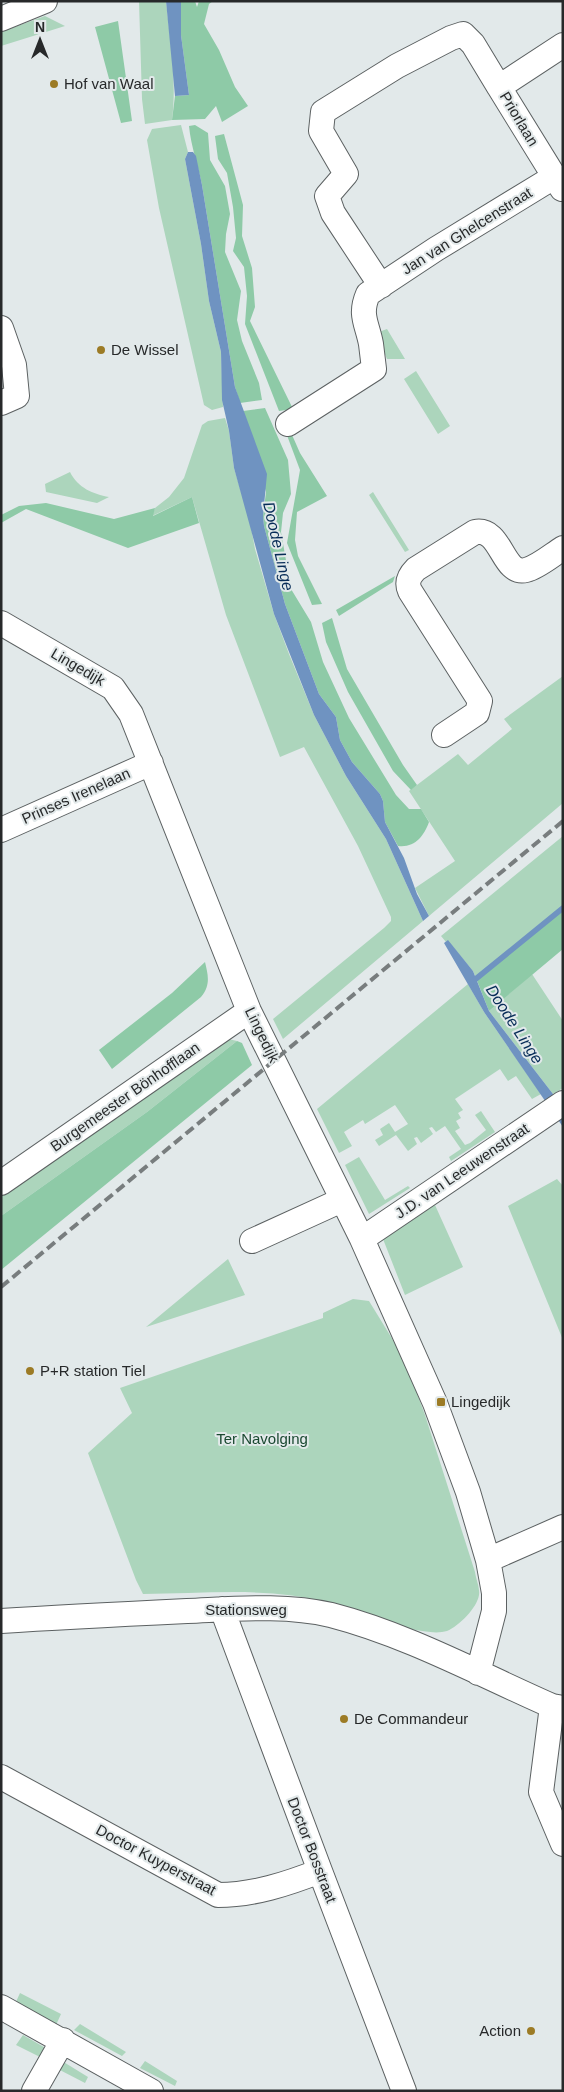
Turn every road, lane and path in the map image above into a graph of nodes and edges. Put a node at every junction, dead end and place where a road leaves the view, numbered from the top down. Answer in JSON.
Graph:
{"nodes":[{"id":1,"x":45,"y":1,"type":"edge"},
{"id":2,"x":1,"y":19,"type":"edge"},
{"id":3,"x":563,"y":45,"type":"edge"},
{"id":4,"x":499,"y":87,"type":"junction"},
{"id":5,"x":558,"y":184,"type":"edge"},
{"id":6,"x":381,"y":286,"type":"junction"},
{"id":7,"x":1,"y":328,"type":"edge"},
{"id":8,"x":1,"y":403,"type":"edge"},
{"id":9,"x":288,"y":424,"type":"dead end"},
{"id":10,"x":563,"y":548,"type":"edge"},
{"id":11,"x":1,"y":624,"type":"edge"},
{"id":12,"x":444,"y":735,"type":"dead end"},
{"id":13,"x":151,"y":763,"type":"junction"},
{"id":14,"x":1,"y":830,"type":"edge"},
{"id":15,"x":249,"y":1011,"type":"junction"},
{"id":16,"x":556,"y":1108,"type":"edge"},
{"id":17,"x":1,"y":1183,"type":"edge"},
{"id":18,"x":342,"y":1200,"type":"junction"},
{"id":19,"x":362,"y":1239,"type":"junction"},
{"id":20,"x":252,"y":1240,"type":"dead end"},
{"id":21,"x":563,"y":1528,"type":"edge"},
{"id":22,"x":488,"y":1560,"type":"junction"},
{"id":23,"x":222,"y":1609,"type":"junction"},
{"id":24,"x":1,"y":1621,"type":"edge"},
{"id":25,"x":478,"y":1673,"type":"junction"},
{"id":26,"x":557,"y":1707,"type":"edge"},
{"id":27,"x":1,"y":1777,"type":"edge"},
{"id":28,"x":563,"y":1844,"type":"edge"},
{"id":29,"x":320,"y":1871,"type":"junction"},
{"id":30,"x":1,"y":2007,"type":"edge"},
{"id":31,"x":63,"y":2040,"type":"junction"},
{"id":32,"x":34,"y":2091,"type":"edge"},
{"id":33,"x":151,"y":2091,"type":"edge"},
{"id":34,"x":404,"y":2091,"type":"edge"}],
"edges":[{"from":1,"to":2,"type":"street"},
{"from":3,"to":4,"type":"street","name":"Priorlaan"},
{"from":4,"to":5,"type":"street","name":"Priorlaan"},
{"from":4,"to":6,"type":"street"},
{"from":5,"to":6,"type":"street","name":"Jan van Ghelcenstraat"},
{"from":6,"to":9,"type":"street","name":"Jan van Ghelcenstraat"},
{"from":7,"to":8,"type":"street"},
{"from":10,"to":12,"type":"street"},
{"from":11,"to":13,"type":"street","name":"Lingedijk"},
{"from":13,"to":14,"type":"street","name":"Prinses Irenelaan"},
{"from":13,"to":15,"type":"street","name":"Lingedijk"},
{"from":15,"to":17,"type":"street","name":"Burgemeester Bönhofflaan"},
{"from":15,"to":18,"type":"street","name":"Lingedijk"},
{"from":16,"to":19,"type":"street","name":"J.D. van Leeuwenstraat"},
{"from":18,"to":19,"type":"street","name":"Lingedijk"},
{"from":18,"to":20,"type":"street"},
{"from":19,"to":22,"type":"street","name":"Lingedijk"},
{"from":21,"to":22,"type":"street"},
{"from":22,"to":25,"type":"street","name":"Lingedijk"},
{"from":23,"to":24,"type":"street","name":"Stationsweg"},
{"from":23,"to":25,"type":"street","name":"Stationsweg"},
{"from":23,"to":29,"type":"street","name":"Doctor Bosstraat"},
{"from":25,"to":26,"type":"street","name":"Stationsweg"},
{"from":26,"to":28,"type":"street"},
{"from":27,"to":29,"type":"street","name":"Doctor Kuyperstraat"},
{"from":29,"to":34,"type":"street","name":"Doctor Bosstraat"},
{"from":30,"to":31,"type":"street"},
{"from":31,"to":32,"type":"street"},
{"from":31,"to":33,"type":"street"}]}
